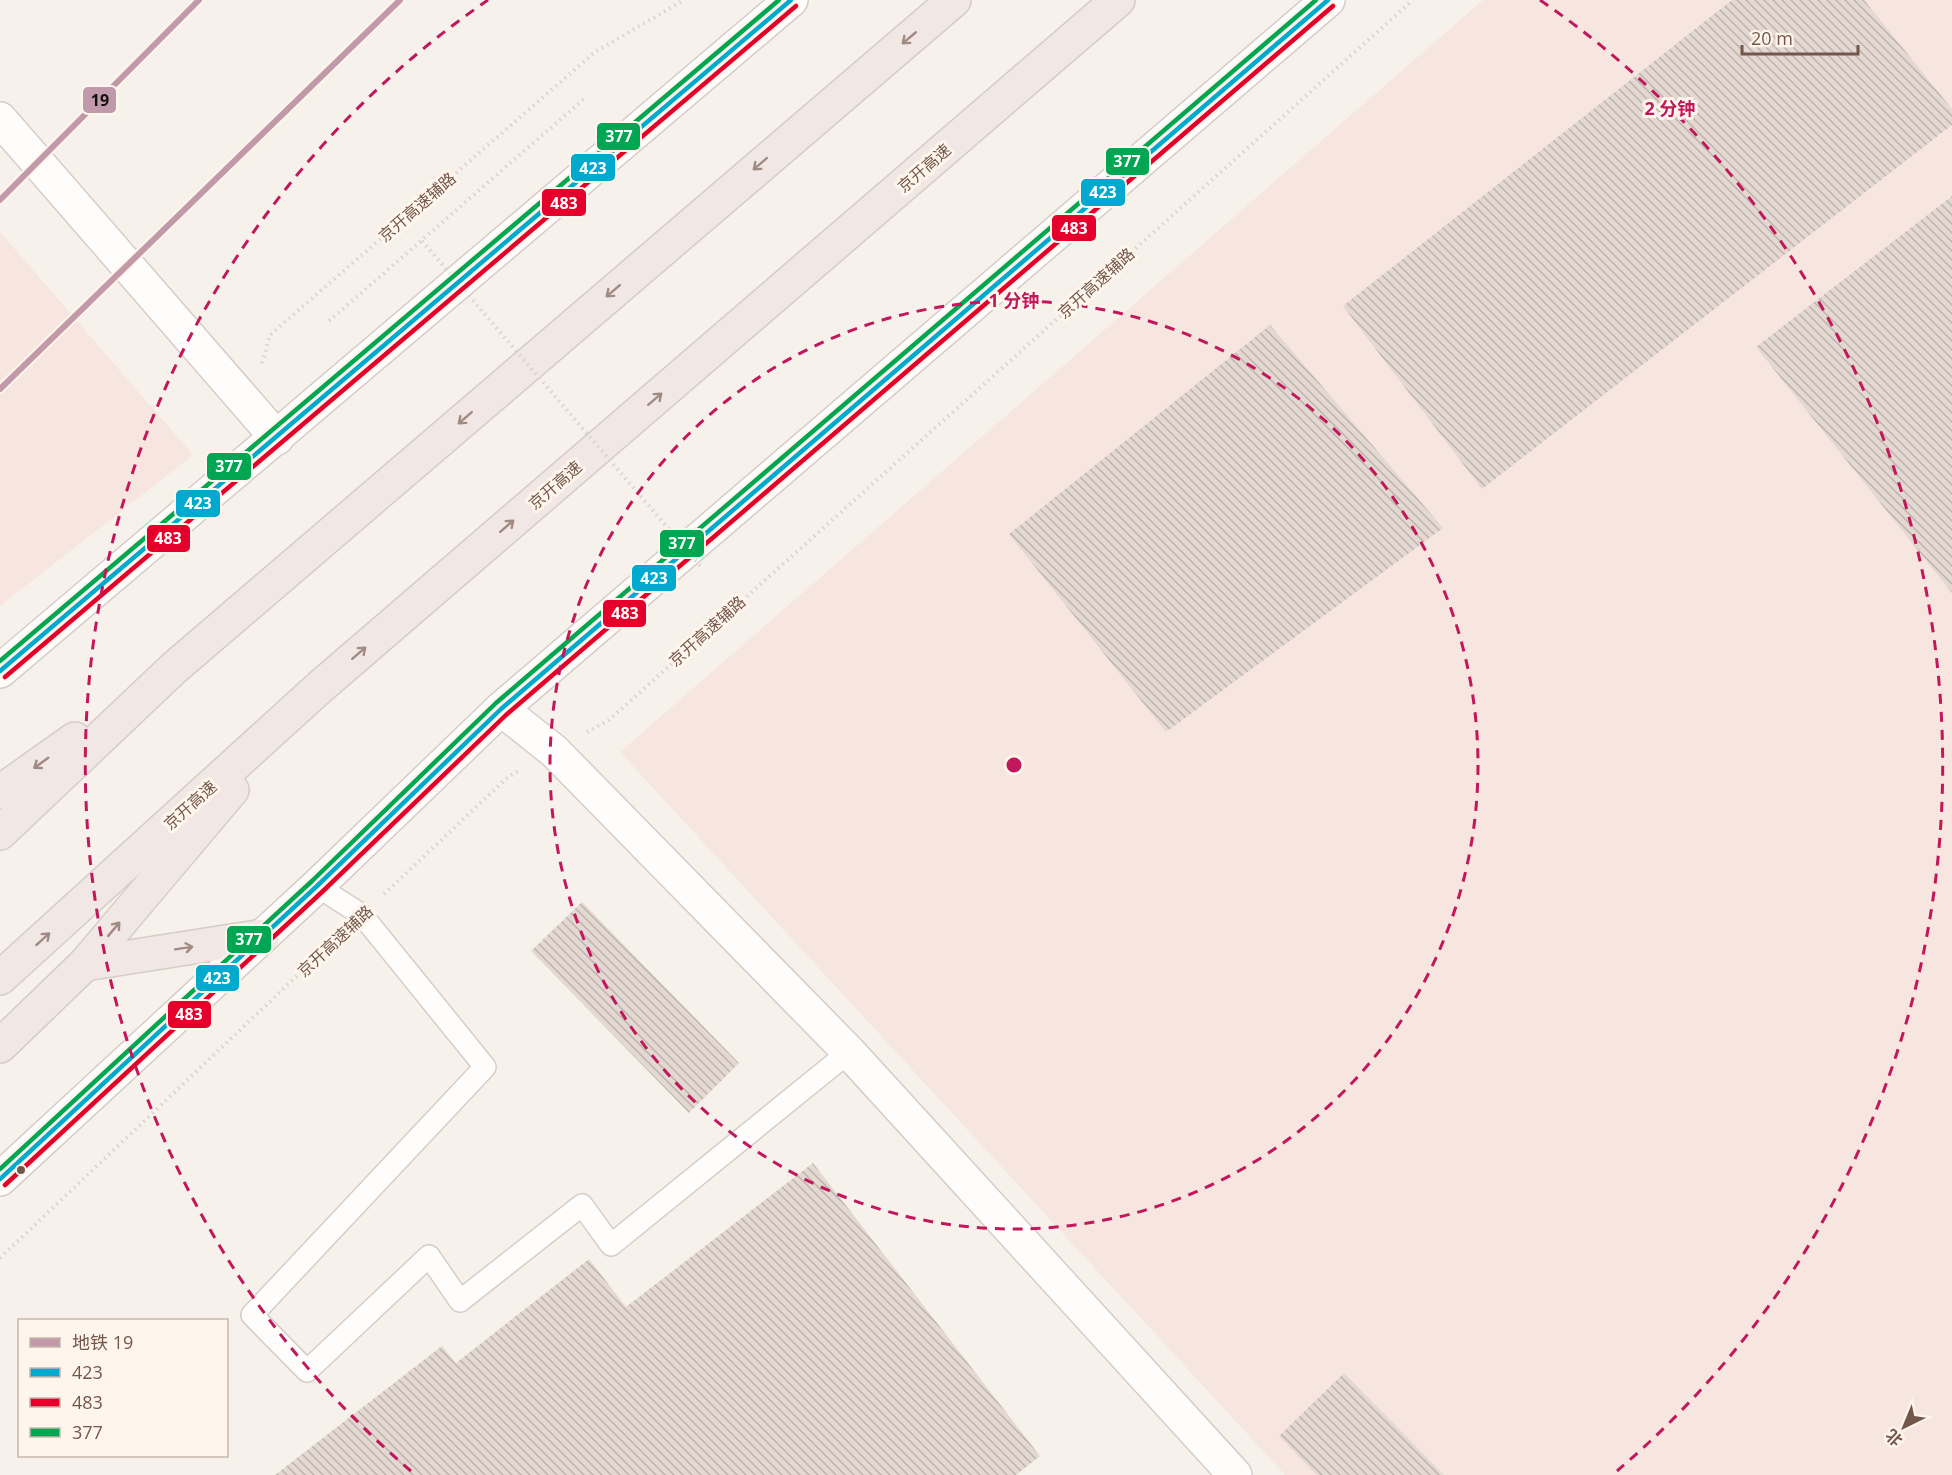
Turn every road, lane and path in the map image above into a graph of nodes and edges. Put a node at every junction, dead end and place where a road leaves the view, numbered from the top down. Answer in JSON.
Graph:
{"nodes":[{"id":1,"x":684,"y":0,"type":"edge"},
{"id":2,"x":792,"y":0,"type":"edge"},
{"id":3,"x":954,"y":0,"type":"edge"},
{"id":4,"x":1118,"y":0,"type":"edge"},
{"id":5,"x":1328,"y":0,"type":"edge"},
{"id":6,"x":1413,"y":0,"type":"edge"},
{"id":7,"x":585,"y":98,"type":"dead end"},
{"id":8,"x":0,"y":119,"type":"edge"},
{"id":9,"x":422,"y":241,"type":"junction"},
{"id":10,"x":329,"y":321,"type":"dead end"},
{"id":11,"x":251,"y":408,"type":"junction"},
{"id":12,"x":277,"y":438,"type":"junction"},
{"id":13,"x":703,"y":569,"type":"dead end"},
{"id":14,"x":174,"y":668,"type":"junction"},
{"id":15,"x":0,"y":671,"type":"edge"},
{"id":16,"x":320,"y":687,"type":"junction"},
{"id":17,"x":501,"y":709,"type":"junction"},
{"id":18,"x":554,"y":751,"type":"junction"},
{"id":19,"x":0,"y":792,"type":"edge"},
{"id":20,"x":0,"y":833,"type":"edge"},
{"id":21,"x":317,"y":886,"type":"junction"},
{"id":22,"x":362,"y":915,"type":"junction"},
{"id":23,"x":263,"y":936,"type":"junction"},
{"id":24,"x":85,"y":964,"type":"junction"},
{"id":25,"x":0,"y":978,"type":"edge"},
{"id":26,"x":0,"y":1046,"type":"edge"},
{"id":27,"x":849,"y":1052,"type":"junction"},
{"id":28,"x":0,"y":1179,"type":"edge"},
{"id":29,"x":0,"y":1258,"type":"edge"},
{"id":30,"x":1235,"y":1475,"type":"edge"}],
"edges":[{"from":1,"to":11,"type":"path","name":"京开高速辅路"},
{"from":2,"to":12,"type":"main road"},
{"from":3,"to":14,"type":"highway","one_way":true},
{"from":16,"to":4,"type":"highway","name":"京开高速","one_way":true},
{"from":5,"to":17,"type":"main road"},
{"from":6,"to":18,"type":"path","name":"京开高速辅路"},
{"from":7,"to":9,"type":"path"},
{"from":8,"to":11,"type":"main road"},
{"from":9,"to":10,"type":"path"},
{"from":9,"to":13,"type":"path","bridge":true},
{"from":11,"to":12,"type":"main road"},
{"from":12,"to":15,"type":"main road"},
{"from":14,"to":19,"type":"highway","one_way":true},
{"from":14,"to":20,"type":"highway"},
{"from":24,"to":16,"type":"highway","one_way":true},
{"from":25,"to":16,"type":"highway","name":"京开高速","one_way":true},
{"from":17,"to":18,"type":"main road"},
{"from":17,"to":21,"type":"main road"},
{"from":18,"to":22,"type":"path","name":"京开高速辅路"},
{"from":18,"to":27,"type":"main road"},
{"from":21,"to":22,"type":"lane"},
{"from":21,"to":23,"type":"main road"},
{"from":22,"to":27,"type":"lane"},
{"from":22,"to":29,"type":"path","name":"京开高速辅路"},
{"from":24,"to":23,"type":"highway","one_way":true},
{"from":23,"to":28,"type":"main road"},
{"from":24,"to":26,"type":"highway"},
{"from":27,"to":30,"type":"main road"}]}
